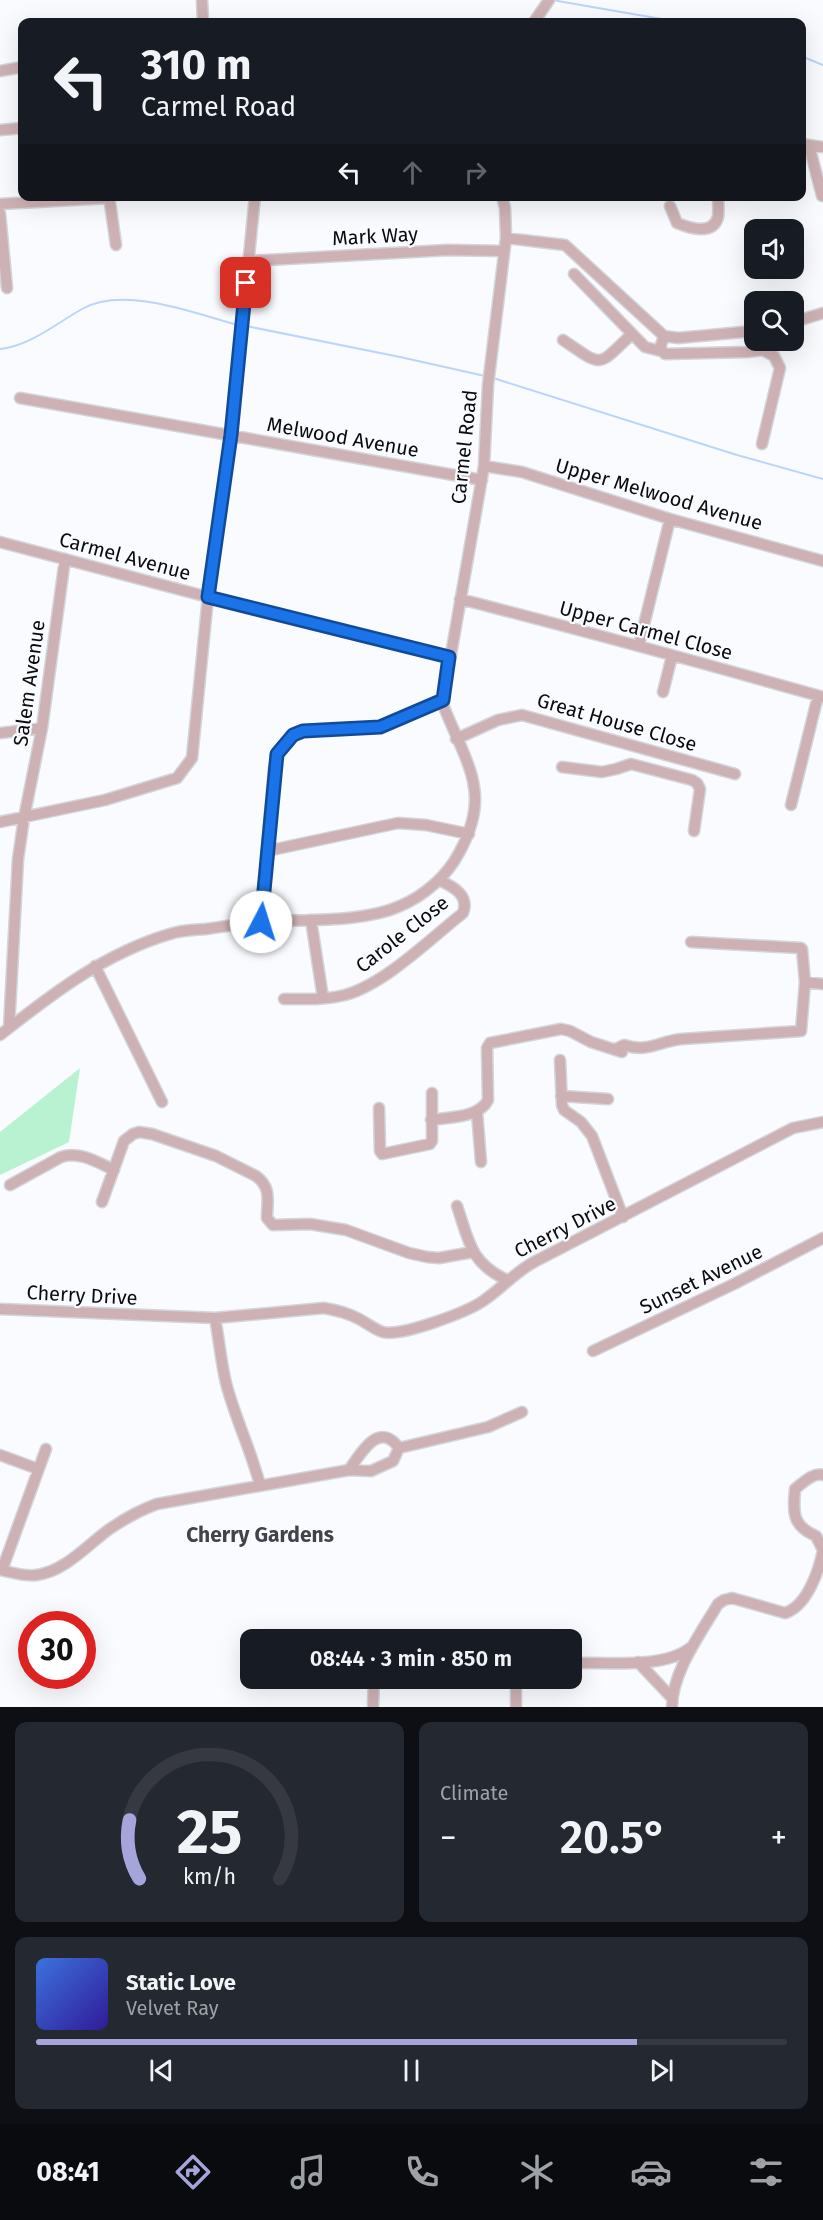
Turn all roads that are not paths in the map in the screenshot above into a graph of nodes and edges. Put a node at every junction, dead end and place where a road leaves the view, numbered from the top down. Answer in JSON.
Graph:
{"nodes":[{"id":1,"x":202,"y":0,"type":"edge"},
{"id":2,"x":549,"y":0,"type":"edge"},
{"id":3,"x":203,"y":18,"type":"edge"},
{"id":4,"x":537,"y":18,"type":"edge"},
{"id":5,"x":18,"y":68,"type":"edge"},
{"id":6,"x":0,"y":71,"type":"edge"},
{"id":7,"x":18,"y":128,"type":"edge"},
{"id":8,"x":0,"y":130,"type":"edge"},
{"id":9,"x":806,"y":145,"type":"edge"},
{"id":10,"x":823,"y":147,"type":"edge"},
{"id":11,"x":806,"y":148,"type":"edge"},
{"id":12,"x":822,"y":196,"type":"edge"},
{"id":13,"x":47,"y":201,"type":"edge"},
{"id":14,"x":110,"y":201,"type":"edge"},
{"id":15,"x":254,"y":201,"type":"edge"},
{"id":16,"x":503,"y":201,"type":"edge"},
{"id":17,"x":718,"y":201,"type":"edge"},
{"id":18,"x":0,"y":204,"type":"edge"},
{"id":19,"x":670,"y":206,"type":"dead end"},
{"id":20,"x":0,"y":213,"type":"edge"},
{"id":21,"x":506,"y":238,"type":"junction"},
{"id":22,"x":116,"y":245,"type":"dead end"},
{"id":23,"x":504,"y":251,"type":"junction"},
{"id":24,"x":248,"y":261,"type":"junction"},
{"id":25,"x":574,"y":274,"type":"dead end"},
{"id":26,"x":7,"y":288,"type":"dead end"},
{"id":27,"x":823,"y":313,"type":"edge"},
{"id":28,"x":804,"y":319,"type":"edge"},
{"id":29,"x":744,"y":332,"type":"edge"},
{"id":30,"x":632,"y":334,"type":"junction"},
{"id":31,"x":664,"y":336,"type":"junction"},
{"id":32,"x":563,"y":340,"type":"dead end"},
{"id":33,"x":661,"y":351,"type":"junction"},
{"id":34,"x":20,"y":398,"type":"dead end"},
{"id":35,"x":231,"y":435,"type":"junction"},
{"id":36,"x":762,"y":444,"type":"dead end"},
{"id":37,"x":484,"y":466,"type":"junction"},
{"id":38,"x":482,"y":480,"type":"junction"},
{"id":39,"x":670,"y":519,"type":"junction"},
{"id":40,"x":0,"y":542,"type":"edge"},
{"id":41,"x":65,"y":559,"type":"junction"},
{"id":42,"x":823,"y":561,"type":"edge"},
{"id":43,"x":208,"y":597,"type":"junction"},
{"id":44,"x":460,"y":599,"type":"junction"},
{"id":45,"x":639,"y":645,"type":"junction"},
{"id":46,"x":672,"y":656,"type":"junction"},
{"id":47,"x":449,"y":657,"type":"junction"},
{"id":48,"x":663,"y":692,"type":"dead end"},
{"id":49,"x":820,"y":697,"type":"edge"},
{"id":50,"x":443,"y":700,"type":"junction"},
{"id":51,"x":42,"y":728,"type":"junction"},
{"id":52,"x":0,"y":733,"type":"edge"},
{"id":53,"x":456,"y":739,"type":"junction"},
{"id":54,"x":671,"y":756,"type":"junction"},
{"id":55,"x":562,"y":767,"type":"dead end"},
{"id":56,"x":667,"y":772,"type":"junction"},
{"id":57,"x":735,"y":774,"type":"dead end"},
{"id":58,"x":791,"y":805,"type":"dead end"},
{"id":59,"x":24,"y":818,"type":"junction"},
{"id":60,"x":0,"y":822,"type":"edge"},
{"id":61,"x":694,"y":831,"type":"dead end"},
{"id":62,"x":469,"y":834,"type":"junction"},
{"id":63,"x":267,"y":851,"type":"junction"},
{"id":64,"x":439,"y":880,"type":"junction"},
{"id":65,"x":310,"y":920,"type":"junction"},
{"id":66,"x":261,"y":922,"type":"junction"},
{"id":67,"x":691,"y":942,"type":"dead end"},
{"id":68,"x":95,"y":966,"type":"junction"},
{"id":69,"x":805,"y":982,"type":"junction"},
{"id":70,"x":823,"y":984,"type":"edge"},
{"id":71,"x":322,"y":998,"type":"junction"},
{"id":72,"x":284,"y":999,"type":"dead end"},
{"id":73,"x":9,"y":1028,"type":"junction"},
{"id":74,"x":0,"y":1035,"type":"edge"},
{"id":75,"x":560,"y":1060,"type":"dead end"},
{"id":76,"x":432,"y":1093,"type":"dead end"},
{"id":77,"x":561,"y":1096,"type":"junction"},
{"id":78,"x":608,"y":1099,"type":"dead end"},
{"id":79,"x":162,"y":1102,"type":"dead end"},
{"id":80,"x":379,"y":1108,"type":"dead end"},
{"id":81,"x":477,"y":1112,"type":"junction"},
{"id":82,"x":431,"y":1120,"type":"junction"},
{"id":83,"x":823,"y":1122,"type":"edge"},
{"id":84,"x":481,"y":1162,"type":"dead end"},
{"id":85,"x":114,"y":1170,"type":"junction"},
{"id":86,"x":10,"y":1185,"type":"dead end"},
{"id":87,"x":102,"y":1202,"type":"dead end"},
{"id":88,"x":457,"y":1206,"type":"dead end"},
{"id":89,"x":623,"y":1217,"type":"junction"},
{"id":90,"x":823,"y":1238,"type":"edge"},
{"id":91,"x":473,"y":1252,"type":"junction"},
{"id":92,"x":507,"y":1280,"type":"junction"},
{"id":93,"x":0,"y":1309,"type":"edge"},
{"id":94,"x":215,"y":1318,"type":"junction"},
{"id":95,"x":593,"y":1351,"type":"dead end"},
{"id":96,"x":522,"y":1412,"type":"dead end"},
{"id":97,"x":399,"y":1448,"type":"junction"},
{"id":98,"x":46,"y":1449,"type":"dead end"},
{"id":99,"x":0,"y":1455,"type":"edge"},
{"id":100,"x":38,"y":1469,"type":"junction"},
{"id":101,"x":349,"y":1470,"type":"junction"},
{"id":102,"x":823,"y":1475,"type":"edge"},
{"id":103,"x":260,"y":1485,"type":"junction"},
{"id":104,"x":1,"y":1570,"type":"edge"},
{"id":105,"x":690,"y":1648,"type":"junction"},
{"id":106,"x":638,"y":1662,"type":"junction"},
{"id":107,"x":582,"y":1663,"type":"edge"},
{"id":108,"x":374,"y":1689,"type":"edge"},
{"id":109,"x":516,"y":1689,"type":"edge"},
{"id":110,"x":672,"y":1702,"type":"edge"},
{"id":111,"x":373,"y":1707,"type":"edge"},
{"id":112,"x":516,"y":1707,"type":"edge"}],
"edges":[{"from":1,"to":3,"type":"street"},
{"from":2,"to":4,"type":"street"},
{"from":5,"to":6,"type":"street"},
{"from":7,"to":8,"type":"street"},
{"from":9,"to":10,"type":"street"},
{"from":11,"to":12,"type":"street"},
{"from":13,"to":18,"type":"street"},
{"from":14,"to":22,"type":"street"},
{"from":15,"to":24,"type":"street"},
{"from":16,"to":21,"type":"street","name":"Carmel Road"},
{"from":17,"to":19,"type":"street"},
{"from":20,"to":26,"type":"street"},
{"from":21,"to":23,"type":"street","name":"Carmel Road"},
{"from":21,"to":31,"type":"street"},
{"from":23,"to":24,"type":"street","name":"Mark Way"},
{"from":23,"to":37,"type":"street","name":"Carmel Road"},
{"from":24,"to":35,"type":"street"},
{"from":25,"to":30,"type":"street"},
{"from":27,"to":28,"type":"street"},
{"from":29,"to":31,"type":"street"},
{"from":30,"to":32,"type":"street"},
{"from":30,"to":33,"type":"street"},
{"from":31,"to":33,"type":"street"},
{"from":33,"to":36,"type":"street"},
{"from":34,"to":35,"type":"street","name":"Melwood Avenue"},
{"from":35,"to":38,"type":"street","name":"Melwood Avenue"},
{"from":35,"to":43,"type":"street"},
{"from":37,"to":38,"type":"street","name":"Carmel Road"},
{"from":37,"to":39,"type":"street","name":"Upper Melwood Avenue"},
{"from":38,"to":44,"type":"street","name":"Carmel Road"},
{"from":39,"to":42,"type":"street","name":"Upper Melwood Avenue"},
{"from":39,"to":45,"type":"street"},
{"from":40,"to":41,"type":"street","name":"Carmel Avenue"},
{"from":41,"to":43,"type":"street","name":"Carmel Avenue"},
{"from":41,"to":51,"type":"street","name":"Salem Avenue"},
{"from":43,"to":47,"type":"street","name":"Carmel Avenue"},
{"from":43,"to":59,"type":"street"},
{"from":44,"to":45,"type":"street","name":"Upper Carmel Close"},
{"from":44,"to":47,"type":"street","name":"Carmel Road"},
{"from":45,"to":46,"type":"street","name":"Upper Carmel Close"},
{"from":46,"to":48,"type":"street"},
{"from":46,"to":49,"type":"street","name":"Upper Carmel Close"},
{"from":47,"to":50,"type":"street","name":"Carmel Road"},
{"from":49,"to":58,"type":"street"},
{"from":50,"to":53,"type":"street"},
{"from":50,"to":63,"type":"street"},
{"from":51,"to":52,"type":"street"},
{"from":51,"to":59,"type":"street","name":"Salem Avenue"},
{"from":53,"to":54,"type":"street","name":"Great House Close"},
{"from":53,"to":62,"type":"street"},
{"from":54,"to":56,"type":"street"},
{"from":54,"to":57,"type":"street","name":"Great House Close"},
{"from":55,"to":56,"type":"street"},
{"from":56,"to":61,"type":"street"},
{"from":59,"to":60,"type":"street"},
{"from":59,"to":73,"type":"street","name":"Salem Avenue"},
{"from":62,"to":63,"type":"street"},
{"from":62,"to":64,"type":"street"},
{"from":63,"to":66,"type":"street"},
{"from":64,"to":65,"type":"street"},
{"from":64,"to":71,"type":"street","name":"Carole Close"},
{"from":65,"to":66,"type":"street"},
{"from":65,"to":71,"type":"street"},
{"from":66,"to":68,"type":"street"},
{"from":67,"to":69,"type":"street"},
{"from":68,"to":73,"type":"street"},
{"from":68,"to":79,"type":"street"},
{"from":69,"to":70,"type":"street"},
{"from":69,"to":81,"type":"street"},
{"from":71,"to":72,"type":"street","name":"Carole Close"},
{"from":73,"to":74,"type":"street"},
{"from":75,"to":77,"type":"street"},
{"from":76,"to":82,"type":"street"},
{"from":77,"to":78,"type":"street"},
{"from":77,"to":89,"type":"street"},
{"from":80,"to":82,"type":"street"},
{"from":81,"to":82,"type":"street"},
{"from":81,"to":84,"type":"street"},
{"from":83,"to":89,"type":"street","name":"Cherry Drive"},
{"from":85,"to":86,"type":"street"},
{"from":85,"to":87,"type":"street"},
{"from":85,"to":91,"type":"street"},
{"from":88,"to":91,"type":"street"},
{"from":89,"to":92,"type":"street","name":"Cherry Drive"},
{"from":90,"to":95,"type":"street","name":"Sunset Avenue"},
{"from":91,"to":92,"type":"street"},
{"from":92,"to":94,"type":"street","name":"Cherry Drive"},
{"from":93,"to":94,"type":"street","name":"Cherry Drive"},
{"from":94,"to":103,"type":"street"},
{"from":96,"to":97,"type":"street"},
{"from":97,"to":101,"type":"street"},
{"from":97,"to":101,"type":"street"},
{"from":98,"to":100,"type":"street"},
{"from":99,"to":100,"type":"street"},
{"from":100,"to":104,"type":"street"},
{"from":101,"to":103,"type":"street"},
{"from":102,"to":105,"type":"street"},
{"from":103,"to":104,"type":"street"},
{"from":105,"to":106,"type":"street"},
{"from":105,"to":110,"type":"street"},
{"from":106,"to":107,"type":"street"},
{"from":106,"to":110,"type":"street"},
{"from":108,"to":111,"type":"street"},
{"from":109,"to":112,"type":"street"}]}
